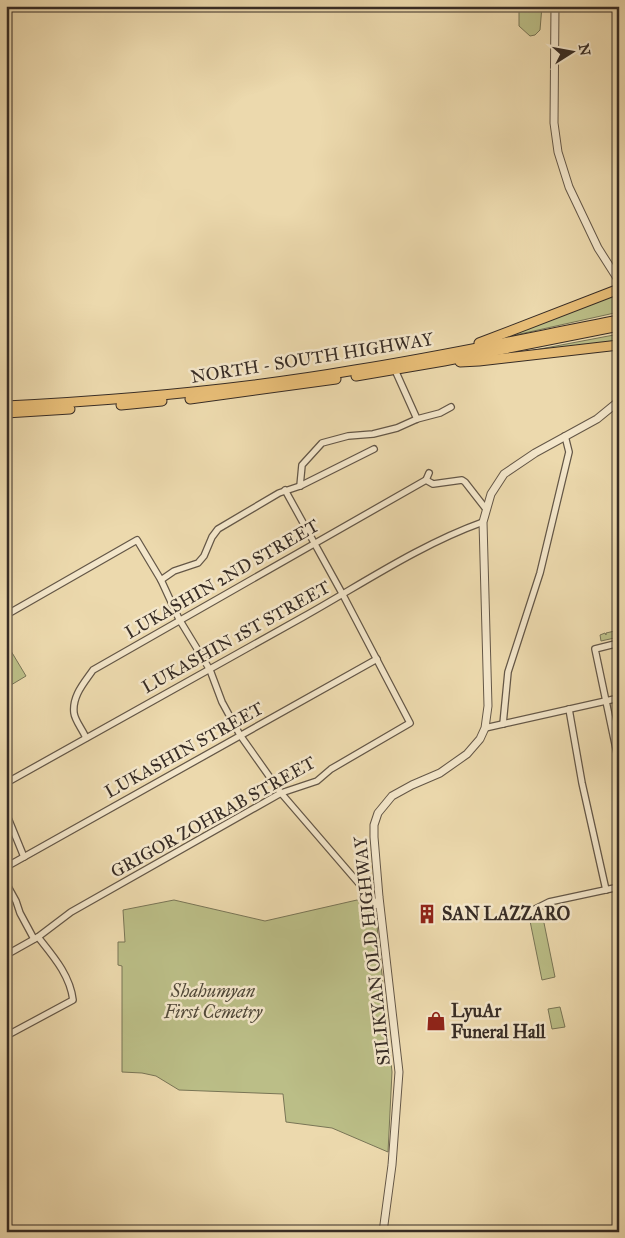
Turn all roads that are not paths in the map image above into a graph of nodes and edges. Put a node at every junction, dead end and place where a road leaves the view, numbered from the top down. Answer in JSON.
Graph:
{"nodes":[{"id":1,"x":555,"y":6,"type":"edge"},
{"id":2,"x":619,"y":281,"type":"edge"},
{"id":3,"x":619,"y":289,"type":"edge"},
{"id":4,"x":618,"y":323,"type":"edge"},
{"id":5,"x":619,"y":345,"type":"edge"},
{"id":6,"x":468,"y":350,"type":"junction"},
{"id":7,"x":450,"y":360,"type":"junction"},
{"id":8,"x":395,"y":370,"type":"junction"},
{"id":9,"x":619,"y":401,"type":"edge"},
{"id":10,"x":6,"y":406,"type":"edge"},
{"id":11,"x":451,"y":407,"type":"dead end"},
{"id":12,"x":6,"y":413,"type":"edge"},
{"id":13,"x":418,"y":419,"type":"junction"},
{"id":14,"x":565,"y":436,"type":"junction"},
{"id":15,"x":374,"y":449,"type":"dead end"},
{"id":16,"x":429,"y":473,"type":"dead end"},
{"id":17,"x":426,"y":480,"type":"junction"},
{"id":18,"x":300,"y":486,"type":"junction"},
{"id":19,"x":285,"y":490,"type":"junction"},
{"id":20,"x":486,"y":509,"type":"junction"},
{"id":21,"x":483,"y":522,"type":"junction"},
{"id":22,"x":314,"y":544,"type":"junction"},
{"id":23,"x":161,"y":580,"type":"junction"},
{"id":24,"x":343,"y":594,"type":"junction"},
{"id":25,"x":6,"y":615,"type":"edge"},
{"id":26,"x":179,"y":619,"type":"junction"},
{"id":27,"x":619,"y":644,"type":"edge"},
{"id":28,"x":377,"y":659,"type":"junction"},
{"id":29,"x":210,"y":670,"type":"junction"},
{"id":30,"x":619,"y":698,"type":"edge"},
{"id":31,"x":606,"y":701,"type":"junction"},
{"id":32,"x":569,"y":709,"type":"junction"},
{"id":33,"x":503,"y":724,"type":"junction"},
{"id":34,"x":485,"y":728,"type":"junction"},
{"id":35,"x":240,"y":735,"type":"junction"},
{"id":36,"x":86,"y":738,"type":"junction"},
{"id":37,"x":619,"y":763,"type":"edge"},
{"id":38,"x":6,"y":783,"type":"edge"},
{"id":39,"x":281,"y":794,"type":"junction"},
{"id":40,"x":6,"y":813,"type":"edge"},
{"id":41,"x":24,"y":857,"type":"junction"},
{"id":42,"x":6,"y":867,"type":"edge"},
{"id":43,"x":6,"y":882,"type":"edge"},
{"id":44,"x":619,"y":887,"type":"edge"},
{"id":45,"x":606,"y":890,"type":"junction"},
{"id":46,"x":380,"y":908,"type":"junction"},
{"id":47,"x":529,"y":912,"type":"dead end"},
{"id":48,"x":36,"y":938,"type":"junction"},
{"id":49,"x":6,"y":954,"type":"edge"},
{"id":50,"x":6,"y":1036,"type":"edge"},
{"id":51,"x":382,"y":1232,"type":"edge"}],
"edges":[{"from":1,"to":2,"type":"street"},
{"from":3,"to":6,"type":"highway"},
{"from":4,"to":6,"type":"highway","name":"NORTH - SOUTH HIGHWAY"},
{"from":4,"to":7,"type":"highway","name":"NORTH - SOUTH HIGHWAY"},
{"from":5,"to":7,"type":"highway"},
{"from":6,"to":10,"type":"highway","name":"NORTH - SOUTH HIGHWAY"},
{"from":7,"to":8,"type":"highway","name":"NORTH - SOUTH HIGHWAY"},
{"from":8,"to":12,"type":"highway","name":"NORTH - SOUTH HIGHWAY"},
{"from":8,"to":13,"type":"street"},
{"from":9,"to":14,"type":"street","name":"SILIKYAN OLD HIGHWAY"},
{"from":11,"to":13,"type":"street"},
{"from":13,"to":18,"type":"street"},
{"from":14,"to":20,"type":"street","name":"SILIKYAN OLD HIGHWAY"},
{"from":14,"to":33,"type":"street"},
{"from":15,"to":18,"type":"street"},
{"from":16,"to":17,"type":"street"},
{"from":17,"to":20,"type":"street"},
{"from":17,"to":22,"type":"street","name":"LUKASHIN 2ND STREET"},
{"from":18,"to":19,"type":"street"},
{"from":19,"to":22,"type":"street"},
{"from":19,"to":23,"type":"street"},
{"from":20,"to":21,"type":"street","name":"SILIKYAN OLD HIGHWAY"},
{"from":21,"to":24,"type":"street","name":"LUKASHIN 1ST STREET"},
{"from":21,"to":34,"type":"street","name":"SILIKYAN OLD HIGHWAY"},
{"from":22,"to":24,"type":"street"},
{"from":22,"to":26,"type":"street","name":"LUKASHIN 2ND STREET"},
{"from":23,"to":25,"type":"street"},
{"from":23,"to":26,"type":"street"},
{"from":24,"to":28,"type":"street"},
{"from":24,"to":29,"type":"street","name":"LUKASHIN 1ST STREET"},
{"from":26,"to":29,"type":"street"},
{"from":26,"to":36,"type":"street","name":"LUKASHIN 2ND STREET"},
{"from":27,"to":31,"type":"street"},
{"from":28,"to":35,"type":"street","name":"LUKASHIN STREET"},
{"from":28,"to":39,"type":"street","name":"GRIGOR ZOHRAB STREET"},
{"from":29,"to":35,"type":"street"},
{"from":29,"to":36,"type":"street","name":"LUKASHIN 1ST STREET"},
{"from":30,"to":31,"type":"street"},
{"from":31,"to":32,"type":"street"},
{"from":31,"to":37,"type":"street"},
{"from":32,"to":33,"type":"street"},
{"from":32,"to":45,"type":"street"},
{"from":33,"to":34,"type":"street"},
{"from":34,"to":46,"type":"street","name":"SILIKYAN OLD HIGHWAY"},
{"from":35,"to":39,"type":"street"},
{"from":35,"to":41,"type":"street","name":"LUKASHIN STREET"},
{"from":36,"to":38,"type":"street","name":"LUKASHIN 1ST STREET"},
{"from":39,"to":46,"type":"street"},
{"from":39,"to":48,"type":"street","name":"GRIGOR ZOHRAB STREET"},
{"from":40,"to":41,"type":"street"},
{"from":41,"to":42,"type":"street","name":"LUKASHIN STREET"},
{"from":43,"to":48,"type":"street"},
{"from":44,"to":45,"type":"street"},
{"from":45,"to":47,"type":"street"},
{"from":46,"to":51,"type":"street","name":"SILIKYAN OLD HIGHWAY"},
{"from":48,"to":49,"type":"street","name":"GRIGOR ZOHRAB STREET"},
{"from":48,"to":50,"type":"street"}]}
